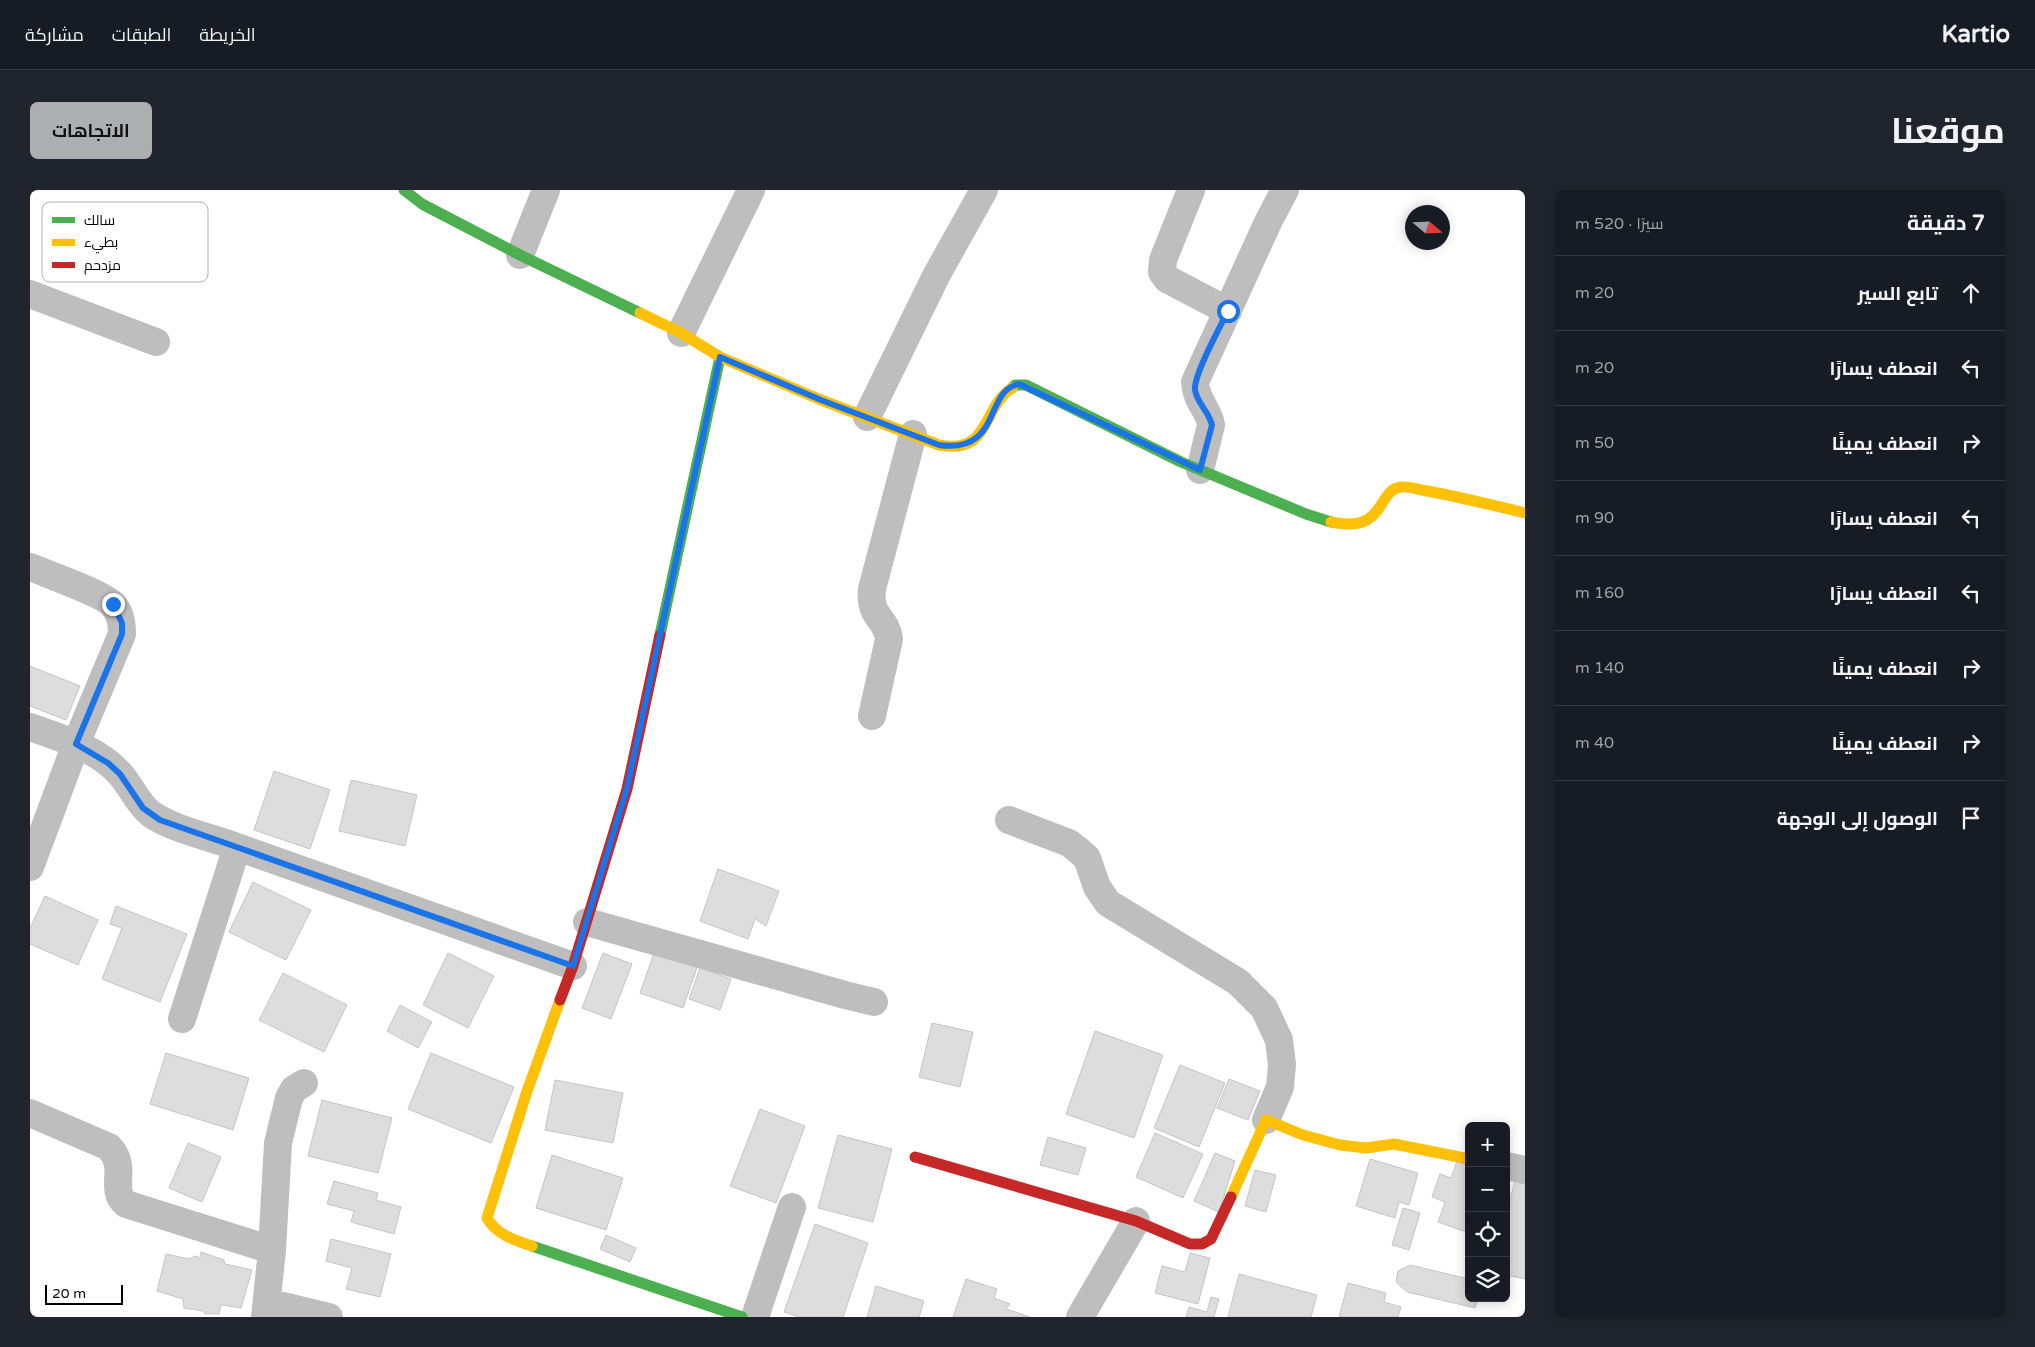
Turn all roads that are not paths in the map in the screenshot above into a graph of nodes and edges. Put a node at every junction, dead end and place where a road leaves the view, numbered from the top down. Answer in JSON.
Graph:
{"nodes":[{"id":1,"x":546,"y":190,"type":"edge"},
{"id":2,"x":751,"y":190,"type":"edge"},
{"id":3,"x":984,"y":190,"type":"edge"},
{"id":4,"x":1191,"y":190,"type":"edge"},
{"id":5,"x":1286,"y":190,"type":"edge"},
{"id":6,"x":419,"y":195,"type":"edge"},
{"id":7,"x":520,"y":255,"type":"junction"},
{"id":8,"x":30,"y":294,"type":"edge"},
{"id":9,"x":1228,"y":311,"type":"junction"},
{"id":10,"x":681,"y":334,"type":"junction"},
{"id":11,"x":156,"y":342,"type":"dead end"},
{"id":12,"x":720,"y":357,"type":"junction"},
{"id":13,"x":867,"y":417,"type":"junction"},
{"id":14,"x":912,"y":434,"type":"junction"},
{"id":15,"x":1200,"y":470,"type":"junction"},
{"id":16,"x":1525,"y":513,"type":"edge"},
{"id":17,"x":30,"y":567,"type":"edge"},
{"id":18,"x":872,"y":716,"type":"dead end"},
{"id":19,"x":30,"y":727,"type":"edge"},
{"id":20,"x":76,"y":744,"type":"junction"},
{"id":21,"x":1009,"y":820,"type":"dead end"},
{"id":22,"x":238,"y":847,"type":"junction"},
{"id":23,"x":30,"y":867,"type":"edge"},
{"id":24,"x":586,"y":922,"type":"junction"},
{"id":25,"x":573,"y":966,"type":"junction"},
{"id":26,"x":874,"y":1002,"type":"dead end"},
{"id":27,"x":182,"y":1019,"type":"dead end"},
{"id":28,"x":304,"y":1083,"type":"dead end"},
{"id":29,"x":30,"y":1113,"type":"edge"},
{"id":30,"x":1266,"y":1120,"type":"junction"},
{"id":31,"x":915,"y":1157,"type":"dead end"},
{"id":32,"x":1465,"y":1158,"type":"edge"},
{"id":33,"x":1510,"y":1167,"type":"edge"},
{"id":34,"x":1525,"y":1170,"type":"edge"},
{"id":35,"x":792,"y":1206,"type":"dead end"},
{"id":36,"x":1136,"y":1222,"type":"junction"},
{"id":37,"x":272,"y":1250,"type":"junction"},
{"id":38,"x":266,"y":1310,"type":"edge"},
{"id":39,"x":329,"y":1317,"type":"edge"},
{"id":40,"x":742,"y":1317,"type":"edge"},
{"id":41,"x":755,"y":1317,"type":"edge"},
{"id":42,"x":1080,"y":1317,"type":"edge"}],
"edges":[{"from":1,"to":7,"type":"street"},
{"from":2,"to":10,"type":"street"},
{"from":3,"to":13,"type":"street"},
{"from":4,"to":9,"type":"street"},
{"from":5,"to":9,"type":"street"},
{"from":6,"to":7,"type":"street"},
{"from":7,"to":10,"type":"street"},
{"from":8,"to":11,"type":"street"},
{"from":9,"to":15,"type":"street"},
{"from":10,"to":12,"type":"street"},
{"from":12,"to":13,"type":"street"},
{"from":12,"to":24,"type":"street"},
{"from":13,"to":14,"type":"street"},
{"from":14,"to":15,"type":"street"},
{"from":14,"to":18,"type":"street"},
{"from":15,"to":16,"type":"street"},
{"from":17,"to":20,"type":"street"},
{"from":19,"to":20,"type":"street"},
{"from":20,"to":22,"type":"street"},
{"from":20,"to":23,"type":"street"},
{"from":21,"to":30,"type":"street"},
{"from":22,"to":25,"type":"street"},
{"from":22,"to":27,"type":"street"},
{"from":24,"to":25,"type":"street"},
{"from":24,"to":26,"type":"street"},
{"from":25,"to":40,"type":"street"},
{"from":28,"to":37,"type":"street"},
{"from":29,"to":37,"type":"street"},
{"from":30,"to":32,"type":"street"},
{"from":30,"to":36,"type":"street"},
{"from":31,"to":36,"type":"street"},
{"from":33,"to":34,"type":"street"},
{"from":35,"to":41,"type":"street"},
{"from":36,"to":42,"type":"street"},
{"from":37,"to":38,"type":"street"},
{"from":38,"to":39,"type":"street"}]}
